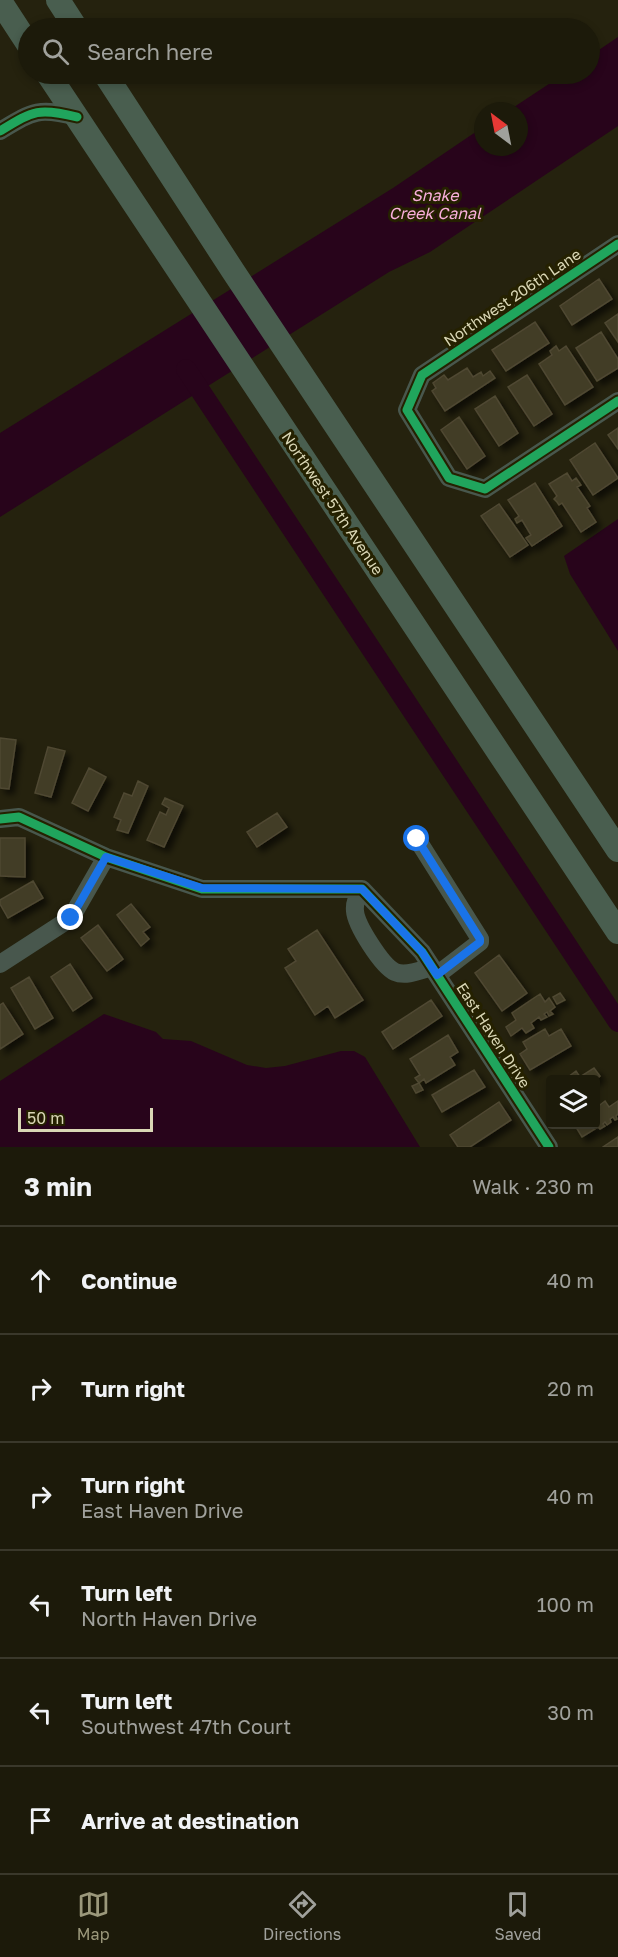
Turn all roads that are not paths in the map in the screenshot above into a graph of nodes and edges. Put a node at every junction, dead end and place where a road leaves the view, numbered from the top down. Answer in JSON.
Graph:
{"nodes":[{"id":1,"x":58,"y":0,"type":"edge"},
{"id":2,"x":0,"y":1,"type":"edge"},
{"id":3,"x":70,"y":18,"type":"edge"},
{"id":4,"x":18,"y":29,"type":"edge"},
{"id":5,"x":55,"y":84,"type":"edge"},
{"id":6,"x":111,"y":84,"type":"edge"},
{"id":7,"x":77,"y":117,"type":"junction"},
{"id":8,"x":0,"y":131,"type":"edge"},
{"id":9,"x":618,"y":244,"type":"edge"},
{"id":10,"x":618,"y":401,"type":"edge"},
{"id":11,"x":0,"y":819,"type":"edge"},
{"id":12,"x":417,"y":839,"type":"dead end"},
{"id":13,"x":618,"y":850,"type":"edge"},
{"id":14,"x":106,"y":857,"type":"junction"},
{"id":15,"x":362,"y":889,"type":"junction"},
{"id":16,"x":618,"y":932,"type":"edge"},
{"id":17,"x":0,"y":964,"type":"edge"},
{"id":18,"x":434,"y":971,"type":"junction"},
{"id":19,"x":549,"y":1147,"type":"edge"}],
"edges":[{"from":1,"to":3,"type":"main road"},
{"from":2,"to":4,"type":"main road"},
{"from":5,"to":7,"type":"main road","name":"Northwest 57th Avenue"},
{"from":6,"to":13,"type":"main road"},
{"from":7,"to":8,"type":"street"},
{"from":7,"to":16,"type":"main road","name":"Northwest 57th Avenue"},
{"from":9,"to":10,"type":"street","name":"Northwest 206th Lane"},
{"from":11,"to":14,"type":"street"},
{"from":12,"to":18,"type":"street"},
{"from":14,"to":15,"type":"street"},
{"from":14,"to":17,"type":"street"},
{"from":15,"to":18,"type":"street","name":"East Haven Drive"},
{"from":15,"to":18,"type":"street"},
{"from":18,"to":19,"type":"street","name":"East Haven Drive"}]}
